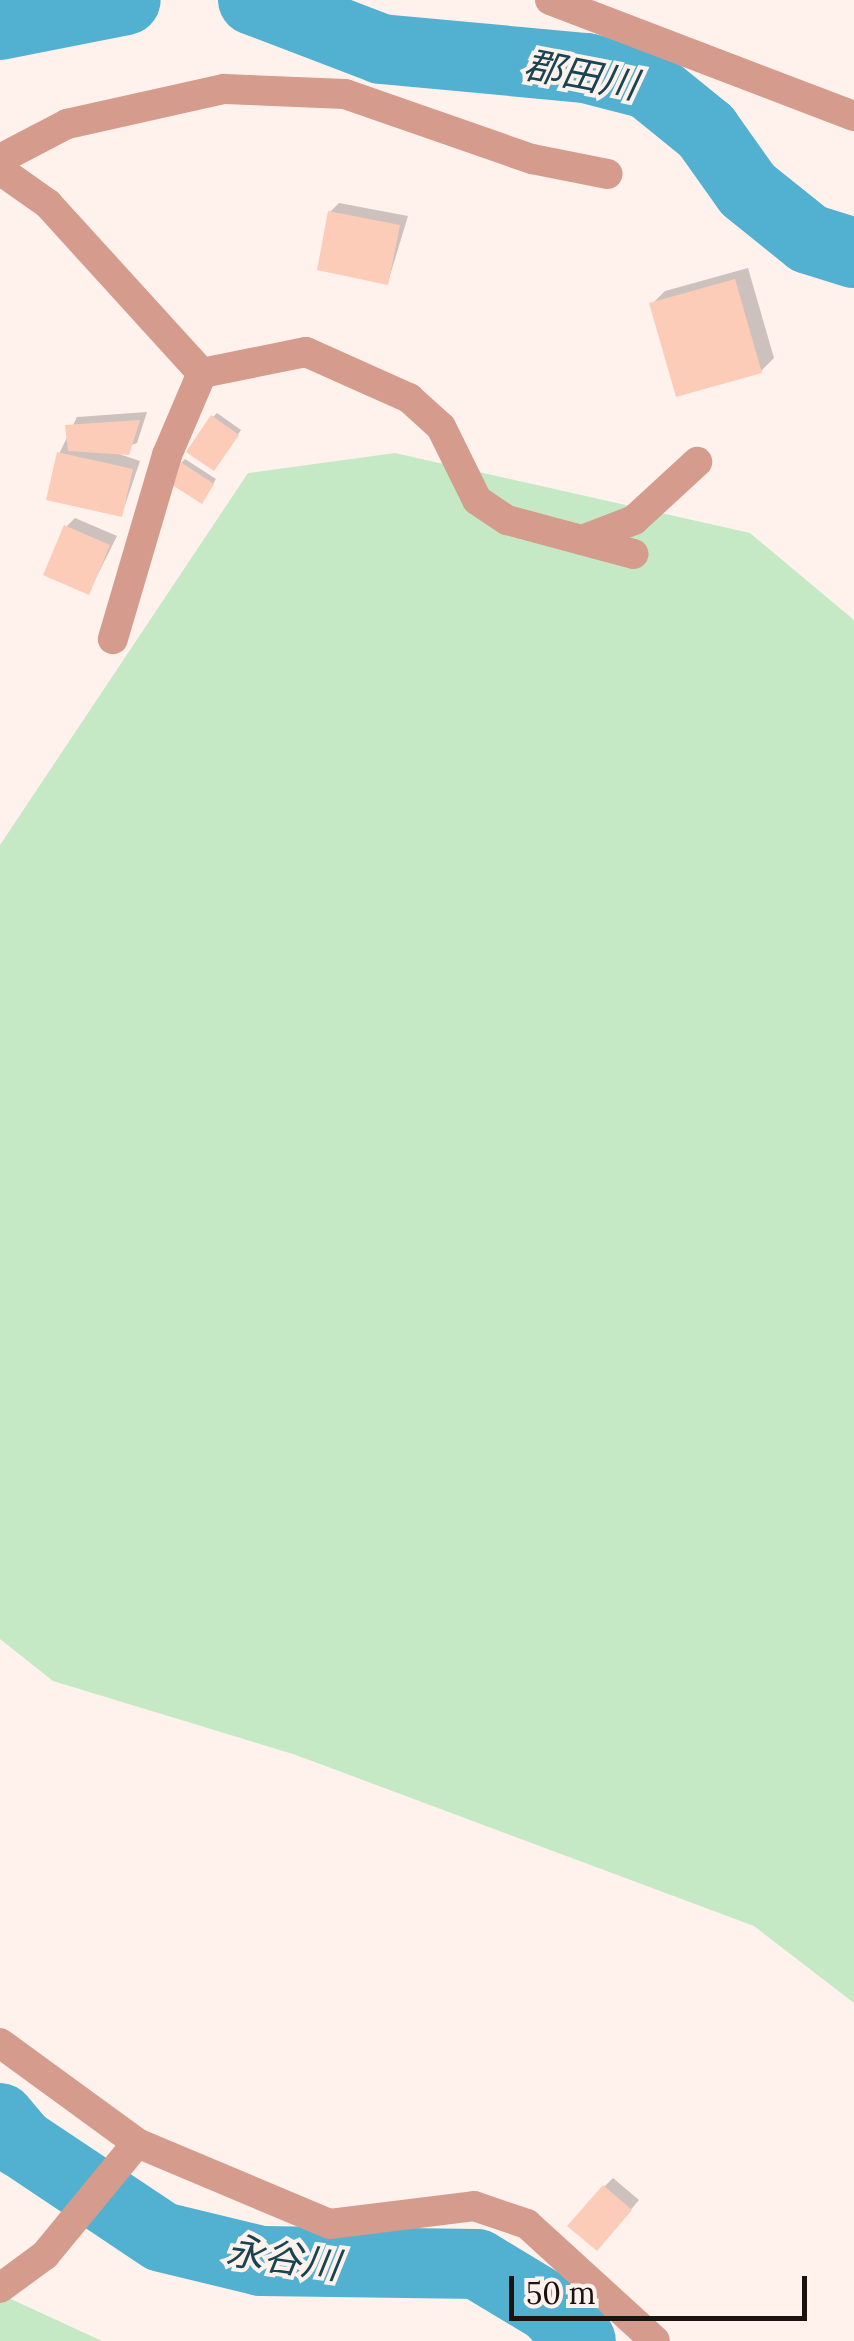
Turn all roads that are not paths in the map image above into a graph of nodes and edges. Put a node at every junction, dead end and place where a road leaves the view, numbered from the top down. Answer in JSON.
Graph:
{"nodes":[{"id":1,"x":550,"y":0,"type":"edge"},
{"id":2,"x":854,"y":116,"type":"edge"},
{"id":3,"x":0,"y":159,"type":"edge"},
{"id":4,"x":0,"y":170,"type":"edge"},
{"id":5,"x":608,"y":174,"type":"dead end"},
{"id":6,"x":202,"y":373,"type":"junction"},
{"id":7,"x":696,"y":462,"type":"dead end"},
{"id":8,"x":582,"y":540,"type":"junction"},
{"id":9,"x":634,"y":554,"type":"dead end"},
{"id":10,"x":113,"y":639,"type":"dead end"},
{"id":11,"x":0,"y":2042,"type":"edge"},
{"id":12,"x":136,"y":2143,"type":"junction"},
{"id":13,"x":0,"y":2288,"type":"edge"},
{"id":14,"x":655,"y":2341,"type":"edge"}],
"edges":[{"from":1,"to":2,"type":"street"},
{"from":3,"to":5,"type":"street"},
{"from":4,"to":6,"type":"street"},
{"from":6,"to":8,"type":"street"},
{"from":6,"to":10,"type":"street"},
{"from":7,"to":8,"type":"street"},
{"from":8,"to":9,"type":"street"},
{"from":11,"to":12,"type":"street"},
{"from":12,"to":13,"type":"street"},
{"from":12,"to":14,"type":"street"}]}
